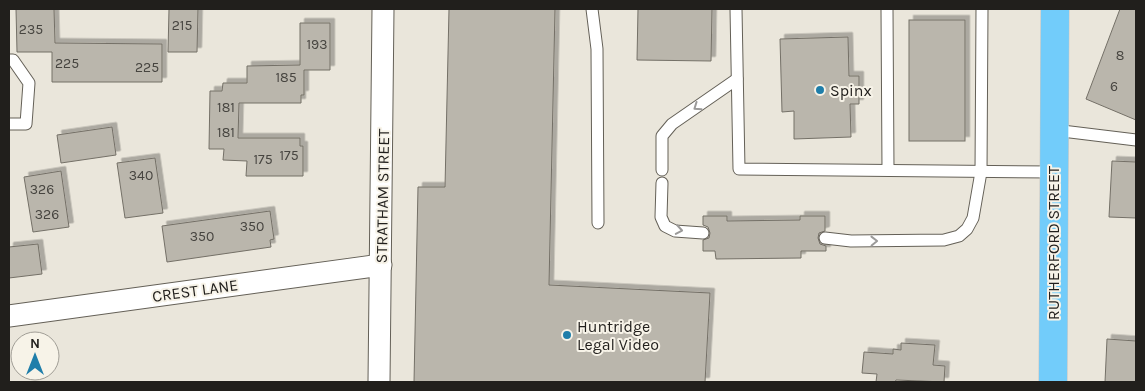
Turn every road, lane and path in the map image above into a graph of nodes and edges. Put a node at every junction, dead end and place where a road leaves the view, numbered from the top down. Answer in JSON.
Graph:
{"nodes":[{"id":1,"x":383,"y":9,"type":"edge"},
{"id":2,"x":592,"y":9,"type":"edge"},
{"id":3,"x":736,"y":9,"type":"edge"},
{"id":4,"x":887,"y":9,"type":"edge"},
{"id":5,"x":982,"y":9,"type":"edge"},
{"id":6,"x":1055,"y":9,"type":"edge"},
{"id":7,"x":9,"y":60,"type":"edge"},
{"id":8,"x":737,"y":79,"type":"junction"},
{"id":9,"x":1054,"y":117,"type":"junction"},
{"id":10,"x":9,"y":124,"type":"edge"},
{"id":11,"x":1136,"y":140,"type":"edge"},
{"id":12,"x":662,"y":170,"type":"dead end"},
{"id":13,"x":888,"y":170,"type":"junction"},
{"id":14,"x":981,"y":172,"type":"junction"},
{"id":15,"x":1053,"y":172,"type":"junction"},
{"id":16,"x":662,"y":183,"type":"dead end"},
{"id":17,"x":598,"y":223,"type":"dead end"},
{"id":18,"x":703,"y":233,"type":"dead end"},
{"id":19,"x":825,"y":238,"type":"dead end"},
{"id":20,"x":381,"y":265,"type":"junction"},
{"id":21,"x":9,"y":316,"type":"edge"},
{"id":22,"x":379,"y":382,"type":"edge"},
{"id":23,"x":1052,"y":382,"type":"edge"}],
"edges":[{"from":1,"to":20,"type":"street","name":"STRATHAM STREET"},
{"from":2,"to":17,"type":"lane"},
{"from":3,"to":8,"type":"lane"},
{"from":4,"to":13,"type":"lane"},
{"from":5,"to":14,"type":"lane"},
{"from":6,"to":9,"type":"highway","name":"RUTHERFORD STREET"},
{"from":7,"to":10,"type":"lane"},
{"from":8,"to":12,"type":"lane","one_way":true},
{"from":8,"to":13,"type":"lane"},
{"from":9,"to":11,"type":"lane"},
{"from":9,"to":15,"type":"highway","name":"RUTHERFORD STREET"},
{"from":13,"to":14,"type":"lane"},
{"from":14,"to":15,"type":"lane"},
{"from":19,"to":14,"type":"lane","one_way":true},
{"from":15,"to":23,"type":"highway","name":"RUTHERFORD STREET"},
{"from":16,"to":18,"type":"lane","one_way":true},
{"from":20,"to":21,"type":"street","name":"CREST LANE"},
{"from":20,"to":22,"type":"street","name":"STRATHAM STREET"}]}
